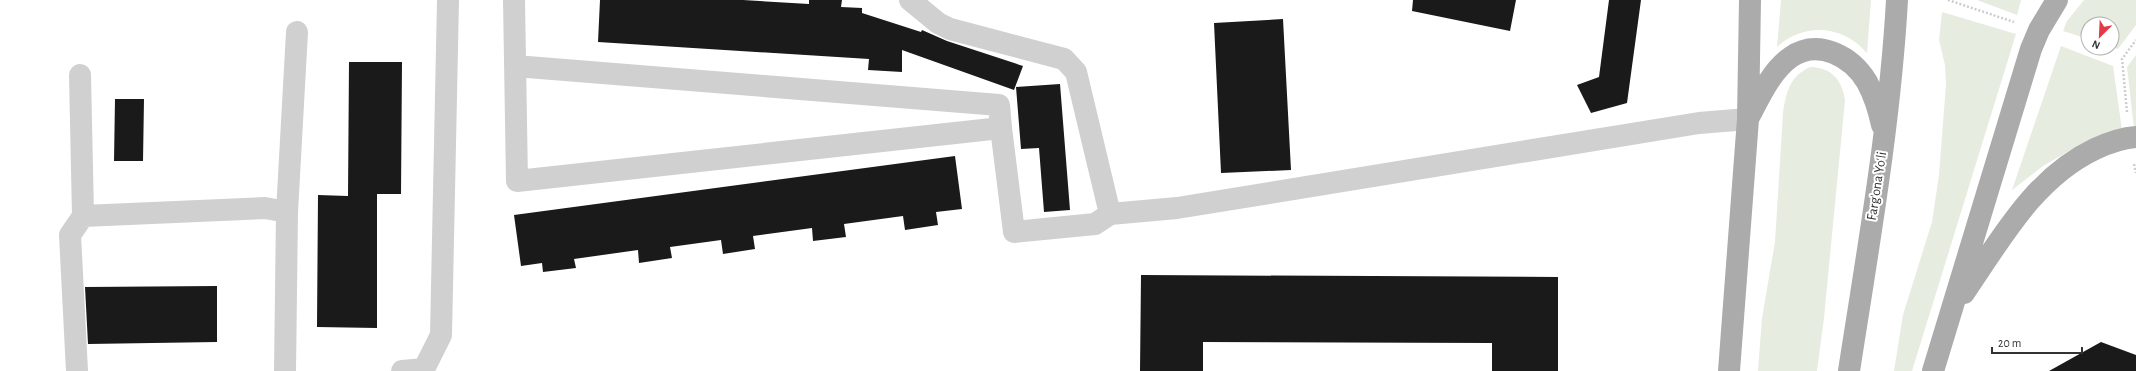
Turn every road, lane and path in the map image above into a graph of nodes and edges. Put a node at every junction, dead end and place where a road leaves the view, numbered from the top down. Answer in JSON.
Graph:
{"nodes":[{"id":1,"x":448,"y":0,"type":"edge"},
{"id":2,"x":514,"y":0,"type":"edge"},
{"id":3,"x":910,"y":0,"type":"edge"},
{"id":4,"x":1750,"y":0,"type":"edge"},
{"id":5,"x":1897,"y":0,"type":"edge"},
{"id":6,"x":1948,"y":0,"type":"edge"},
{"id":7,"x":2057,"y":0,"type":"edge"},
{"id":8,"x":2038,"y":30,"type":"junction"},
{"id":9,"x":296,"y":32,"type":"dead end"},
{"id":10,"x":2136,"y":40,"type":"edge"},
{"id":11,"x":515,"y":66,"type":"junction"},
{"id":12,"x":80,"y":74,"type":"dead end"},
{"id":13,"x":2127,"y":116,"type":"dead end"},
{"id":14,"x":1748,"y":119,"type":"junction"},
{"id":15,"x":1001,"y":128,"type":"junction"},
{"id":16,"x":2136,"y":137,"type":"edge"},
{"id":17,"x":1884,"y":141,"type":"junction"},
{"id":18,"x":288,"y":212,"type":"junction"},
{"id":19,"x":1110,"y":214,"type":"junction"},
{"id":20,"x":82,"y":216,"type":"junction"},
{"id":21,"x":1953,"y":309,"type":"junction"},
{"id":22,"x":77,"y":371,"type":"edge"},
{"id":23,"x":285,"y":371,"type":"edge"},
{"id":24,"x":402,"y":371,"type":"edge"},
{"id":25,"x":1729,"y":371,"type":"edge"},
{"id":26,"x":1849,"y":371,"type":"edge"},
{"id":27,"x":1933,"y":371,"type":"edge"}],
"edges":[{"from":1,"to":24,"type":"street"},
{"from":2,"to":11,"type":"street"},
{"from":3,"to":19,"type":"street"},
{"from":4,"to":14,"type":"main road"},
{"from":5,"to":17,"type":"main road","name":"Farg'ona Yo'li"},
{"from":6,"to":8,"type":"path"},
{"from":7,"to":8,"type":"main road"},
{"from":8,"to":21,"type":"main road"},
{"from":9,"to":18,"type":"street"},
{"from":10,"to":13,"type":"path"},
{"from":11,"to":15,"type":"street"},
{"from":11,"to":15,"type":"street"},
{"from":12,"to":20,"type":"street"},
{"from":14,"to":17,"type":"main road"},
{"from":14,"to":19,"type":"street"},
{"from":14,"to":25,"type":"main road"},
{"from":15,"to":19,"type":"street"},
{"from":16,"to":21,"type":"main road"},
{"from":17,"to":26,"type":"main road","name":"Farg'ona Yo'li"},
{"from":18,"to":20,"type":"street"},
{"from":18,"to":23,"type":"street"},
{"from":20,"to":22,"type":"street"},
{"from":21,"to":27,"type":"main road"}]}
